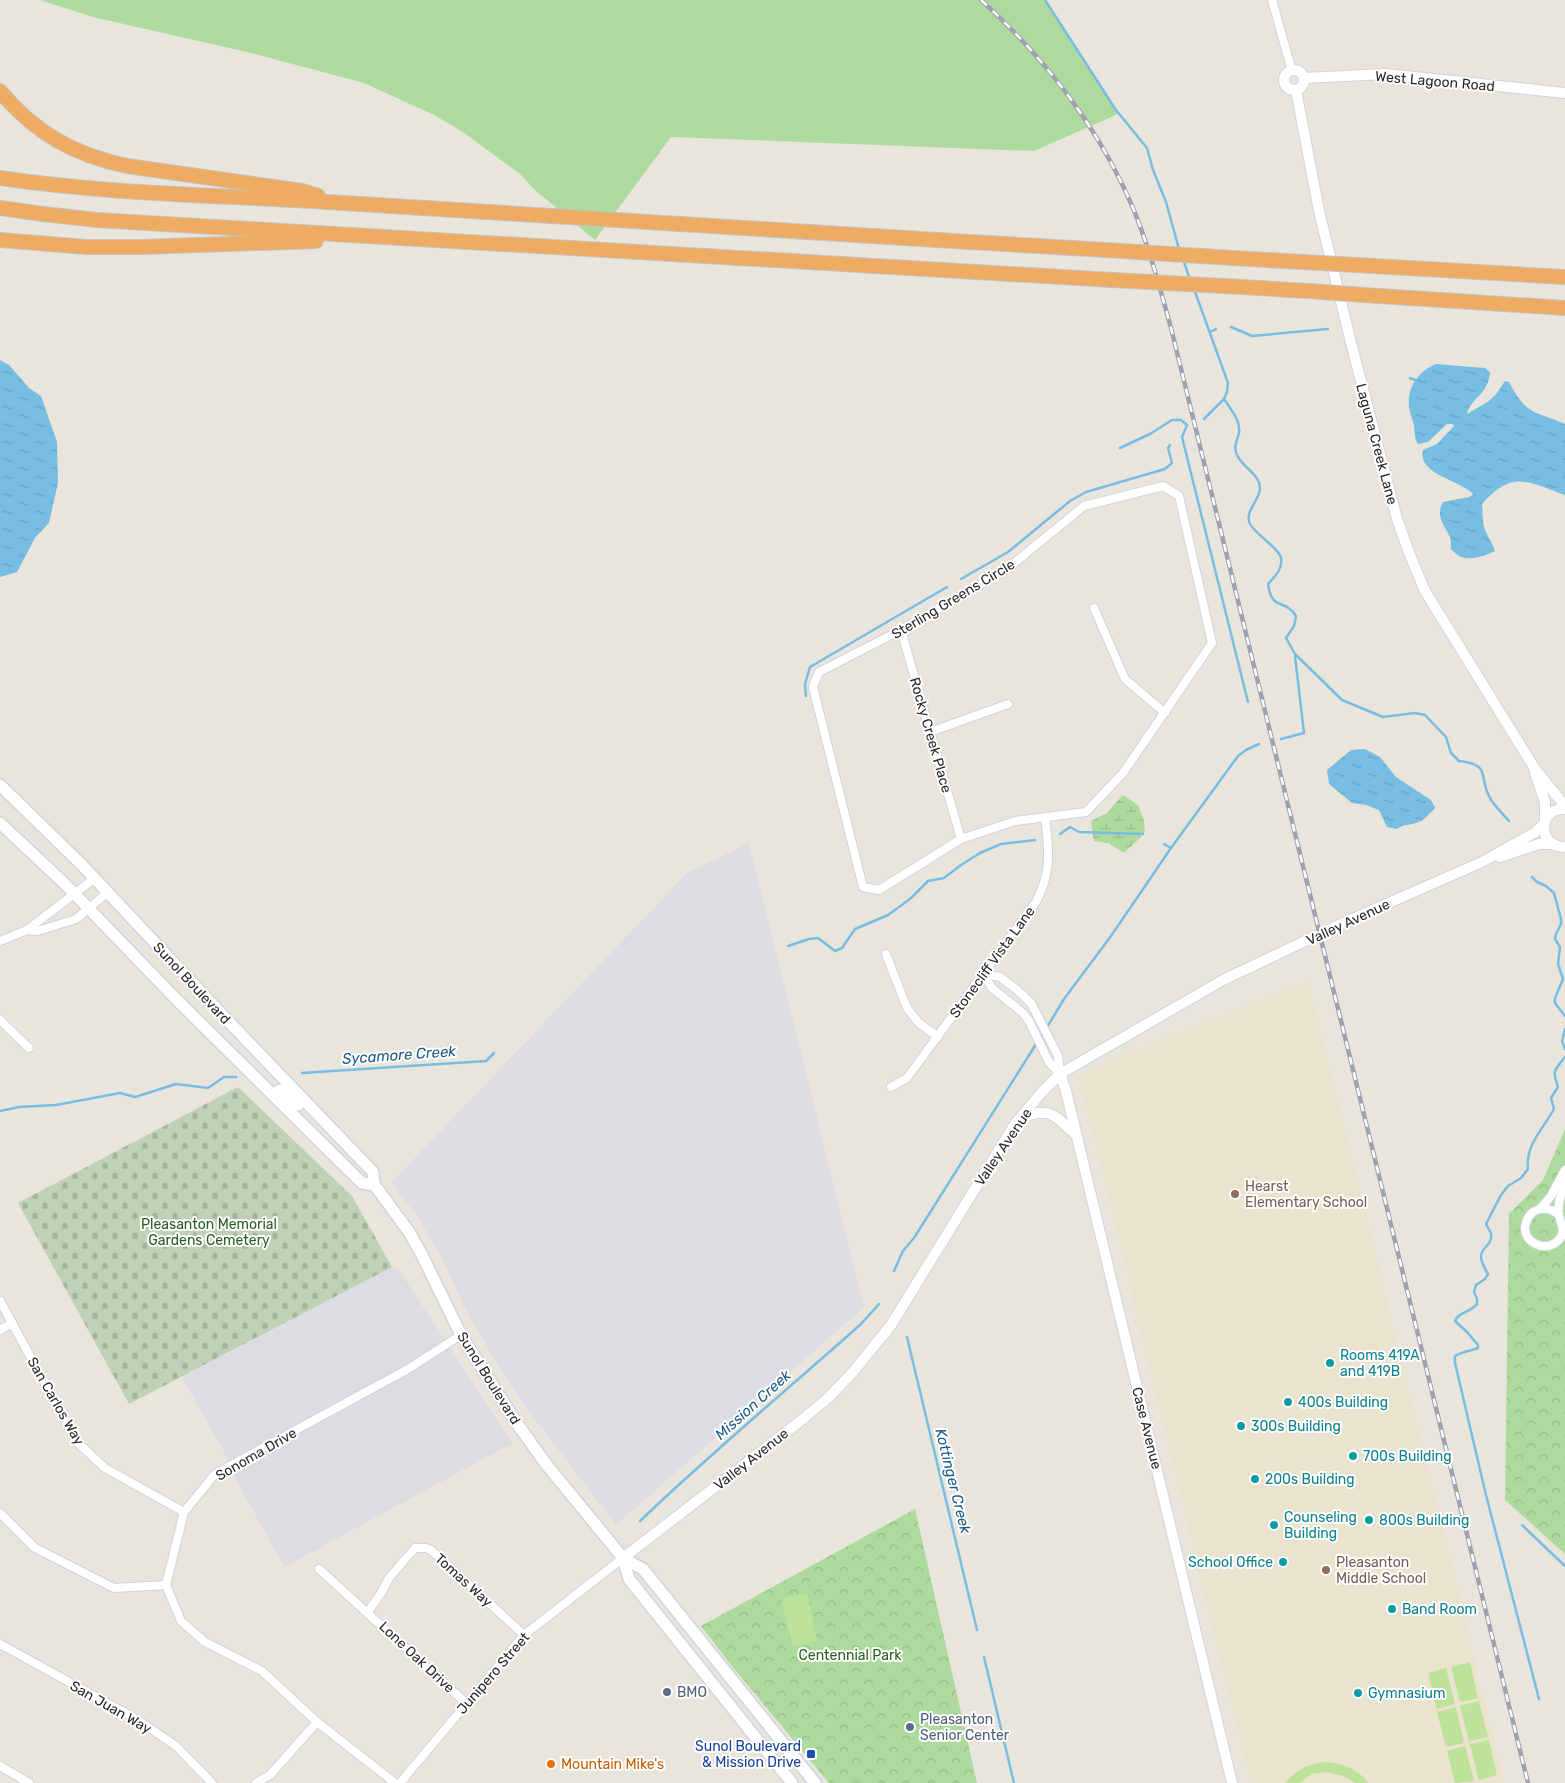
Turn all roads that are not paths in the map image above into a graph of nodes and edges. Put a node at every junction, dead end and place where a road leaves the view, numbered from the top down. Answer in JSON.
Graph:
{"nodes":[{"id":1,"x":1272,"y":0,"type":"edge"},
{"id":2,"x":1292,"y":72,"type":"junction"},
{"id":3,"x":1304,"y":78,"type":"junction"},
{"id":4,"x":1296,"y":90,"type":"junction"},
{"id":5,"x":0,"y":91,"type":"edge"},
{"id":6,"x":1565,"y":93,"type":"edge"},
{"id":7,"x":0,"y":178,"type":"edge"},
{"id":8,"x":335,"y":202,"type":"junction"},
{"id":9,"x":0,"y":208,"type":"edge"},
{"id":10,"x":415,"y":238,"type":"junction"},
{"id":11,"x":0,"y":240,"type":"edge"},
{"id":12,"x":1565,"y":277,"type":"edge"},
{"id":13,"x":1565,"y":308,"type":"edge"},
{"id":14,"x":1094,"y":608,"type":"dead end"},
{"id":15,"x":901,"y":630,"type":"junction"},
{"id":16,"x":1008,"y":704,"type":"dead end"},
{"id":17,"x":1164,"y":713,"type":"junction"},
{"id":18,"x":930,"y":732,"type":"junction"},
{"id":19,"x":1534,"y":769,"type":"junction"},
{"id":20,"x":0,"y":785,"type":"edge"},
{"id":21,"x":1565,"y":808,"type":"edge"},
{"id":22,"x":1045,"y":817,"type":"junction"},
{"id":23,"x":1544,"y":822,"type":"junction"},
{"id":24,"x":0,"y":823,"type":"edge"},
{"id":25,"x":961,"y":839,"type":"junction"},
{"id":26,"x":1560,"y":847,"type":"edge"},
{"id":27,"x":1482,"y":862,"type":"junction"},
{"id":28,"x":95,"y":878,"type":"junction"},
{"id":29,"x":108,"y":892,"type":"junction"},
{"id":30,"x":74,"y":894,"type":"junction"},
{"id":31,"x":88,"y":909,"type":"junction"},
{"id":32,"x":27,"y":930,"type":"junction"},
{"id":33,"x":0,"y":940,"type":"edge"},
{"id":34,"x":886,"y":954,"type":"dead end"},
{"id":35,"x":983,"y":974,"type":"junction"},
{"id":36,"x":0,"y":1020,"type":"edge"},
{"id":37,"x":938,"y":1037,"type":"junction"},
{"id":38,"x":29,"y":1048,"type":"dead end"},
{"id":39,"x":1060,"y":1074,"type":"junction"},
{"id":40,"x":891,"y":1087,"type":"dead end"},
{"id":41,"x":273,"y":1094,"type":"junction"},
{"id":42,"x":1019,"y":1119,"type":"junction"},
{"id":43,"x":1077,"y":1135,"type":"junction"},
{"id":44,"x":338,"y":1137,"type":"junction"},
{"id":45,"x":1565,"y":1170,"type":"edge"},
{"id":46,"x":1565,"y":1180,"type":"edge"},
{"id":47,"x":374,"y":1185,"type":"junction"},
{"id":48,"x":1540,"y":1209,"type":"junction"},
{"id":49,"x":1559,"y":1215,"type":"junction"},
{"id":50,"x":0,"y":1301,"type":"edge"},
{"id":51,"x":12,"y":1322,"type":"junction"},
{"id":52,"x":0,"y":1330,"type":"edge"},
{"id":53,"x":461,"y":1334,"type":"junction"},
{"id":54,"x":184,"y":1512,"type":"junction"},
{"id":55,"x":0,"y":1513,"type":"edge"},
{"id":56,"x":623,"y":1558,"type":"junction"},
{"id":57,"x":318,"y":1569,"type":"dead end"},
{"id":58,"x":166,"y":1585,"type":"junction"},
{"id":59,"x":368,"y":1612,"type":"junction"},
{"id":60,"x":524,"y":1635,"type":"junction"},
{"id":61,"x":0,"y":1644,"type":"edge"},
{"id":62,"x":466,"y":1703,"type":"junction"},
{"id":63,"x":317,"y":1722,"type":"junction"},
{"id":64,"x":0,"y":1766,"type":"edge"},
{"id":65,"x":29,"y":1783,"type":"edge"},
{"id":66,"x":212,"y":1783,"type":"edge"},
{"id":67,"x":256,"y":1783,"type":"edge"},
{"id":68,"x":394,"y":1783,"type":"edge"},
{"id":69,"x":400,"y":1783,"type":"edge"},
{"id":70,"x":792,"y":1783,"type":"edge"},
{"id":71,"x":815,"y":1783,"type":"edge"},
{"id":72,"x":1232,"y":1783,"type":"edge"}],
"edges":[{"from":1,"to":2,"type":"street","name":"Laguna Creek Lane"},
{"from":2,"to":3,"type":"street"},
{"from":2,"to":4,"type":"street","name":"Laguna Creek Lane"},
{"from":3,"to":4,"type":"street"},
{"from":3,"to":6,"type":"street","name":"West Lagoon Road"},
{"from":4,"to":19,"type":"street","name":"Laguna Creek Lane"},
{"from":5,"to":8,"type":"highway"},
{"from":7,"to":8,"type":"highway"},
{"from":8,"to":12,"type":"highway","bridge":true},
{"from":9,"to":10,"type":"highway"},
{"from":10,"to":11,"type":"highway"},
{"from":10,"to":13,"type":"highway","bridge":true},
{"from":14,"to":17,"type":"street"},
{"from":15,"to":17,"type":"street","name":"Sterling Greens Circle"},
{"from":15,"to":18,"type":"street","name":"Rocky Creek Place"},
{"from":15,"to":25,"type":"street","name":"Sterling Greens Circle"},
{"from":16,"to":18,"type":"street"},
{"from":17,"to":22,"type":"street","name":"Sterling Greens Circle"},
{"from":18,"to":25,"type":"street","name":"Rocky Creek Place"},
{"from":19,"to":21,"type":"street","name":"Laguna Creek Lane"},
{"from":19,"to":23,"type":"street","name":"Laguna Creek Lane"},
{"from":20,"to":28,"type":"main road","name":"Sunol Boulevard"},
{"from":21,"to":23,"type":"street","name":"Valley Avenue"},
{"from":22,"to":25,"type":"street","name":"Sterling Greens Circle"},
{"from":22,"to":35,"type":"street","name":"Stonecliff Vista Lane"},
{"from":23,"to":26,"type":"street","name":"Laguna Creek Lane"},
{"from":23,"to":27,"type":"street","name":"Valley Avenue"},
{"from":24,"to":30,"type":"main road","name":"Sunol Boulevard"},
{"from":26,"to":27,"type":"street","name":"Valley Avenue"},
{"from":27,"to":39,"type":"street","name":"Valley Avenue"},
{"from":28,"to":29,"type":"main road","name":"Sunol Boulevard"},
{"from":28,"to":30,"type":"street"},
{"from":29,"to":31,"type":"street"},
{"from":29,"to":44,"type":"main road","name":"Sunol Boulevard"},
{"from":30,"to":31,"type":"main road","name":"Sunol Boulevard"},
{"from":30,"to":32,"type":"street"},
{"from":31,"to":32,"type":"street"},
{"from":31,"to":41,"type":"main road","name":"Sunol Boulevard"},
{"from":32,"to":33,"type":"street"},
{"from":34,"to":37,"type":"street"},
{"from":35,"to":37,"type":"street","name":"Stonecliff Vista Lane"},
{"from":35,"to":39,"type":"street","name":"Case Avenue"},
{"from":35,"to":39,"type":"street","name":"Case Avenue"},
{"from":36,"to":38,"type":"street"},
{"from":37,"to":40,"type":"street","name":"Stonecliff Vista Lane"},
{"from":39,"to":42,"type":"street","name":"Valley Avenue"},
{"from":39,"to":43,"type":"street","name":"Case Avenue"},
{"from":41,"to":44,"type":"main road"},
{"from":41,"to":47,"type":"main road","name":"Sunol Boulevard"},
{"from":42,"to":43,"type":"street"},
{"from":42,"to":56,"type":"street","name":"Valley Avenue"},
{"from":43,"to":72,"type":"street","name":"Case Avenue"},
{"from":44,"to":47,"type":"main road","name":"Sunol Boulevard"},
{"from":45,"to":48,"type":"street"},
{"from":46,"to":49,"type":"street"},
{"from":47,"to":53,"type":"main road","name":"Sunol Boulevard"},
{"from":48,"to":49,"type":"street"},
{"from":48,"to":49,"type":"street"},
{"from":50,"to":51,"type":"street","name":"San Carlos Way"},
{"from":51,"to":52,"type":"street"},
{"from":51,"to":54,"type":"street","name":"San Carlos Way"},
{"from":53,"to":54,"type":"street","name":"Sonoma Drive"},
{"from":53,"to":56,"type":"main road","name":"Sunol Boulevard"},
{"from":54,"to":58,"type":"street","name":"Sonoma Drive"},
{"from":55,"to":58,"type":"street"},
{"from":56,"to":60,"type":"street","name":"Junipero Street"},
{"from":56,"to":70,"type":"main road","name":"Sunol Boulevard"},
{"from":56,"to":71,"type":"main road","name":"Sunol Boulevard"},
{"from":57,"to":59,"type":"street","name":"Lone Oak Drive"},
{"from":58,"to":63,"type":"street"},
{"from":59,"to":60,"type":"street","name":"Tomas Way"},
{"from":59,"to":62,"type":"street","name":"Lone Oak Drive"},
{"from":60,"to":62,"type":"street","name":"Junipero Street"},
{"from":61,"to":66,"type":"street","name":"San Juan Way"},
{"from":62,"to":69,"type":"street","name":"Junipero Street"},
{"from":63,"to":67,"type":"street"},
{"from":63,"to":68,"type":"street"},
{"from":64,"to":65,"type":"street"}]}
